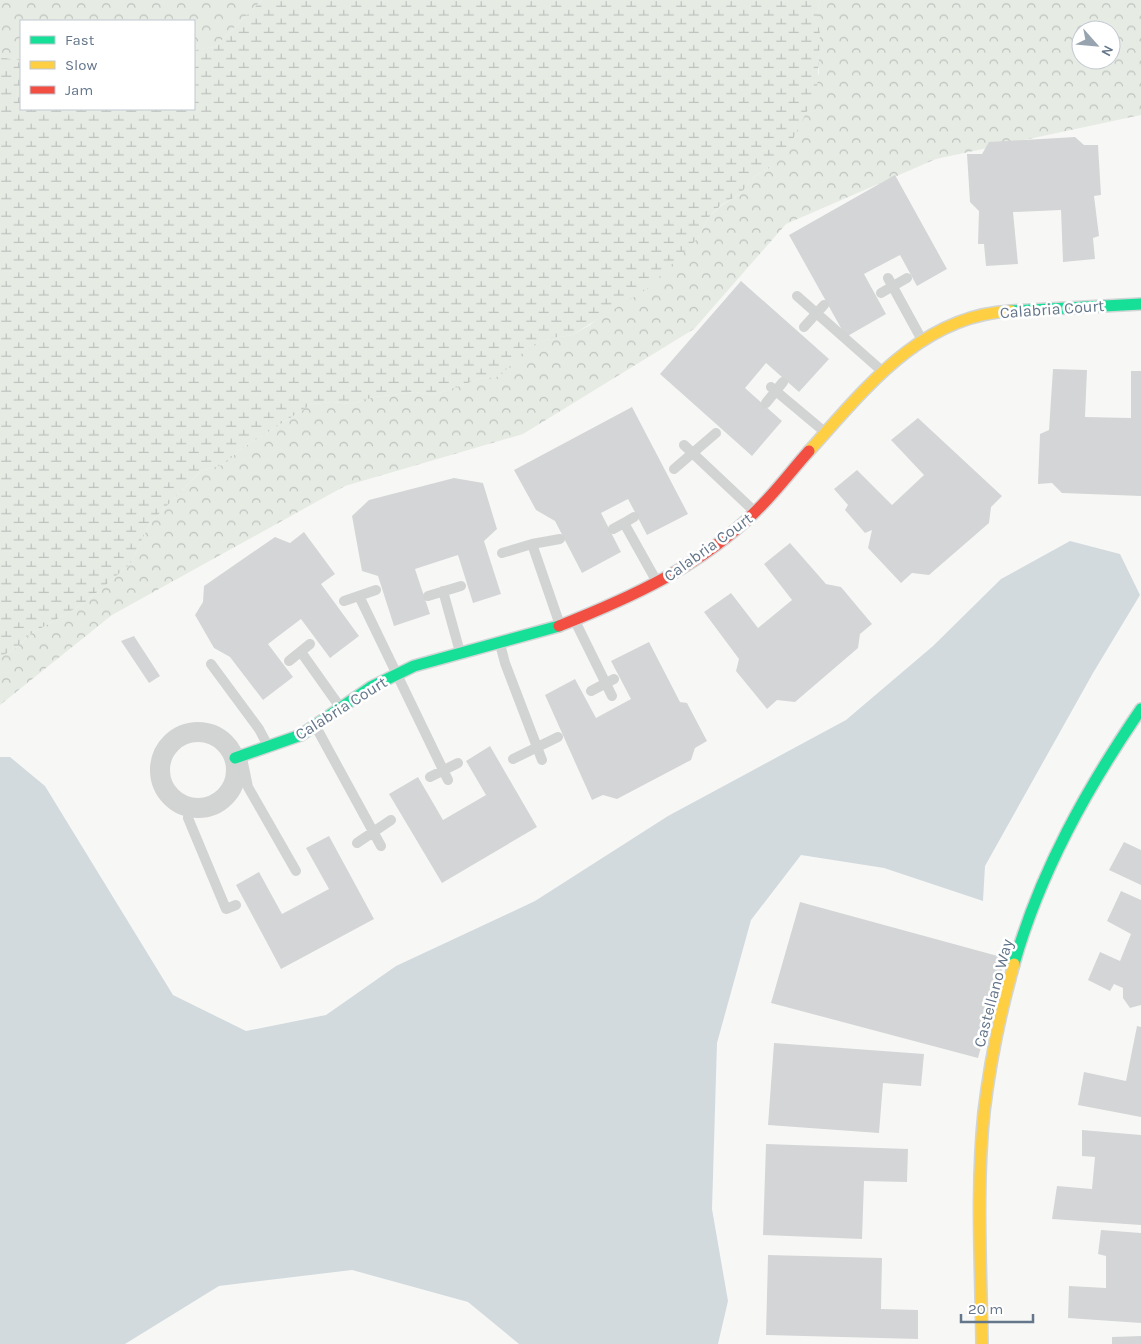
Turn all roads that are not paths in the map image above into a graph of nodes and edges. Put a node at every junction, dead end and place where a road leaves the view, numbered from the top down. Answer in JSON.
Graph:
{"nodes":[{"id":1,"x":907,"y":278,"type":"dead end"},
{"id":2,"x":890,"y":282,"type":"junction"},
{"id":3,"x":881,"y":293,"type":"dead end"},
{"id":4,"x":797,"y":296,"type":"dead end"},
{"id":5,"x":1141,"y":304,"type":"edge"},
{"id":6,"x":820,"y":309,"type":"junction"},
{"id":7,"x":804,"y":328,"type":"dead end"},
{"id":8,"x":922,"y":340,"type":"junction"},
{"id":9,"x":883,"y":372,"type":"junction"},
{"id":10,"x":783,"y":382,"type":"dead end"},
{"id":11,"x":773,"y":389,"type":"junction"},
{"id":12,"x":766,"y":403,"type":"dead end"},
{"id":13,"x":716,"y":433,"type":"dead end"},
{"id":14,"x":826,"y":433,"type":"junction"},
{"id":15,"x":684,"y":444,"type":"dead end"},
{"id":16,"x":694,"y":453,"type":"junction"},
{"id":17,"x":674,"y":470,"type":"dead end"},
{"id":18,"x":755,"y":512,"type":"junction"},
{"id":19,"x":634,"y":517,"type":"dead end"},
{"id":20,"x":624,"y":523,"type":"junction"},
{"id":21,"x":613,"y":529,"type":"dead end"},
{"id":22,"x":560,"y":539,"type":"dead end"},
{"id":23,"x":532,"y":544,"type":"junction"},
{"id":24,"x":502,"y":554,"type":"dead end"},
{"id":25,"x":658,"y":583,"type":"junction"},
{"id":26,"x":461,"y":586,"type":"dead end"},
{"id":27,"x":376,"y":590,"type":"dead end"},
{"id":28,"x":443,"y":591,"type":"junction"},
{"id":29,"x":359,"y":596,"type":"junction"},
{"id":30,"x":428,"y":596,"type":"dead end"},
{"id":31,"x":344,"y":602,"type":"dead end"},
{"id":32,"x":574,"y":620,"type":"junction"},
{"id":33,"x":560,"y":626,"type":"junction"},
{"id":34,"x":500,"y":643,"type":"junction"},
{"id":35,"x":310,"y":644,"type":"dead end"},
{"id":36,"x":300,"y":652,"type":"junction"},
{"id":37,"x":460,"y":654,"type":"junction"},
{"id":38,"x":289,"y":660,"type":"dead end"},
{"id":39,"x":211,"y":664,"type":"dead end"},
{"id":40,"x":397,"y":674,"type":"junction"},
{"id":41,"x":610,"y":681,"type":"junction"},
{"id":42,"x":591,"y":691,"type":"dead end"},
{"id":43,"x":612,"y":696,"type":"dead end"},
{"id":44,"x":340,"y":707,"type":"junction"},
{"id":45,"x":1141,"y":709,"type":"edge"},
{"id":46,"x":315,"y":726,"type":"junction"},
{"id":47,"x":558,"y":737,"type":"dead end"},
{"id":48,"x":537,"y":747,"type":"junction"},
{"id":49,"x":269,"y":748,"type":"junction"},
{"id":50,"x":238,"y":757,"type":"junction"},
{"id":51,"x":512,"y":759,"type":"dead end"},
{"id":52,"x":542,"y":760,"type":"dead end"},
{"id":53,"x":458,"y":763,"type":"dead end"},
{"id":54,"x":446,"y":775,"type":"junction"},
{"id":55,"x":430,"y":777,"type":"dead end"},
{"id":56,"x":190,"y":807,"type":"junction"},
{"id":57,"x":391,"y":820,"type":"dead end"},
{"id":58,"x":373,"y":832,"type":"junction"},
{"id":59,"x":357,"y":842,"type":"dead end"},
{"id":60,"x":381,"y":846,"type":"dead end"},
{"id":61,"x":296,"y":871,"type":"dead end"},
{"id":62,"x":236,"y":905,"type":"dead end"},
{"id":63,"x":982,"y":1344,"type":"edge"}],
"edges":[{"from":1,"to":2,"type":"lane"},
{"from":2,"to":3,"type":"lane"},
{"from":2,"to":8,"type":"lane"},
{"from":4,"to":6,"type":"lane"},
{"from":5,"to":8,"type":"street","name":"Calabria Court"},
{"from":6,"to":7,"type":"lane"},
{"from":6,"to":9,"type":"lane"},
{"from":8,"to":9,"type":"street","name":"Calabria Court"},
{"from":9,"to":14,"type":"street","name":"Calabria Court"},
{"from":10,"to":11,"type":"lane"},
{"from":11,"to":12,"type":"lane"},
{"from":11,"to":14,"type":"lane"},
{"from":13,"to":16,"type":"lane"},
{"from":14,"to":18,"type":"street","name":"Calabria Court"},
{"from":15,"to":16,"type":"lane"},
{"from":16,"to":17,"type":"lane"},
{"from":16,"to":18,"type":"lane"},
{"from":18,"to":25,"type":"street","name":"Calabria Court"},
{"from":19,"to":20,"type":"lane"},
{"from":20,"to":21,"type":"lane"},
{"from":20,"to":25,"type":"lane"},
{"from":22,"to":23,"type":"lane"},
{"from":23,"to":24,"type":"lane"},
{"from":23,"to":33,"type":"lane"},
{"from":25,"to":32,"type":"street","name":"Calabria Court"},
{"from":26,"to":28,"type":"lane"},
{"from":27,"to":29,"type":"lane"},
{"from":28,"to":30,"type":"lane"},
{"from":28,"to":37,"type":"lane"},
{"from":29,"to":31,"type":"lane"},
{"from":29,"to":40,"type":"lane"},
{"from":32,"to":33,"type":"street","name":"Calabria Court"},
{"from":32,"to":41,"type":"lane"},
{"from":33,"to":34,"type":"street","name":"Calabria Court"},
{"from":34,"to":37,"type":"street","name":"Calabria Court"},
{"from":34,"to":48,"type":"lane"},
{"from":35,"to":36,"type":"lane"},
{"from":36,"to":38,"type":"lane"},
{"from":36,"to":44,"type":"lane"},
{"from":37,"to":40,"type":"street","name":"Calabria Court"},
{"from":39,"to":49,"type":"lane"},
{"from":40,"to":44,"type":"street","name":"Calabria Court"},
{"from":40,"to":54,"type":"lane"},
{"from":41,"to":42,"type":"lane"},
{"from":41,"to":43,"type":"lane"},
{"from":44,"to":46,"type":"street","name":"Calabria Court"},
{"from":45,"to":63,"type":"street","name":"Castellano Way"},
{"from":46,"to":49,"type":"street","name":"Calabria Court"},
{"from":46,"to":58,"type":"lane"},
{"from":47,"to":48,"type":"lane"},
{"from":48,"to":51,"type":"lane"},
{"from":48,"to":52,"type":"lane"},
{"from":49,"to":50,"type":"street","name":"Calabria Court"},
{"from":50,"to":56,"type":"street"},
{"from":50,"to":56,"type":"street"},
{"from":50,"to":61,"type":"lane"},
{"from":53,"to":54,"type":"lane"},
{"from":54,"to":55,"type":"lane"},
{"from":56,"to":62,"type":"lane"},
{"from":57,"to":58,"type":"lane"},
{"from":58,"to":59,"type":"lane"},
{"from":58,"to":60,"type":"lane"}]}
